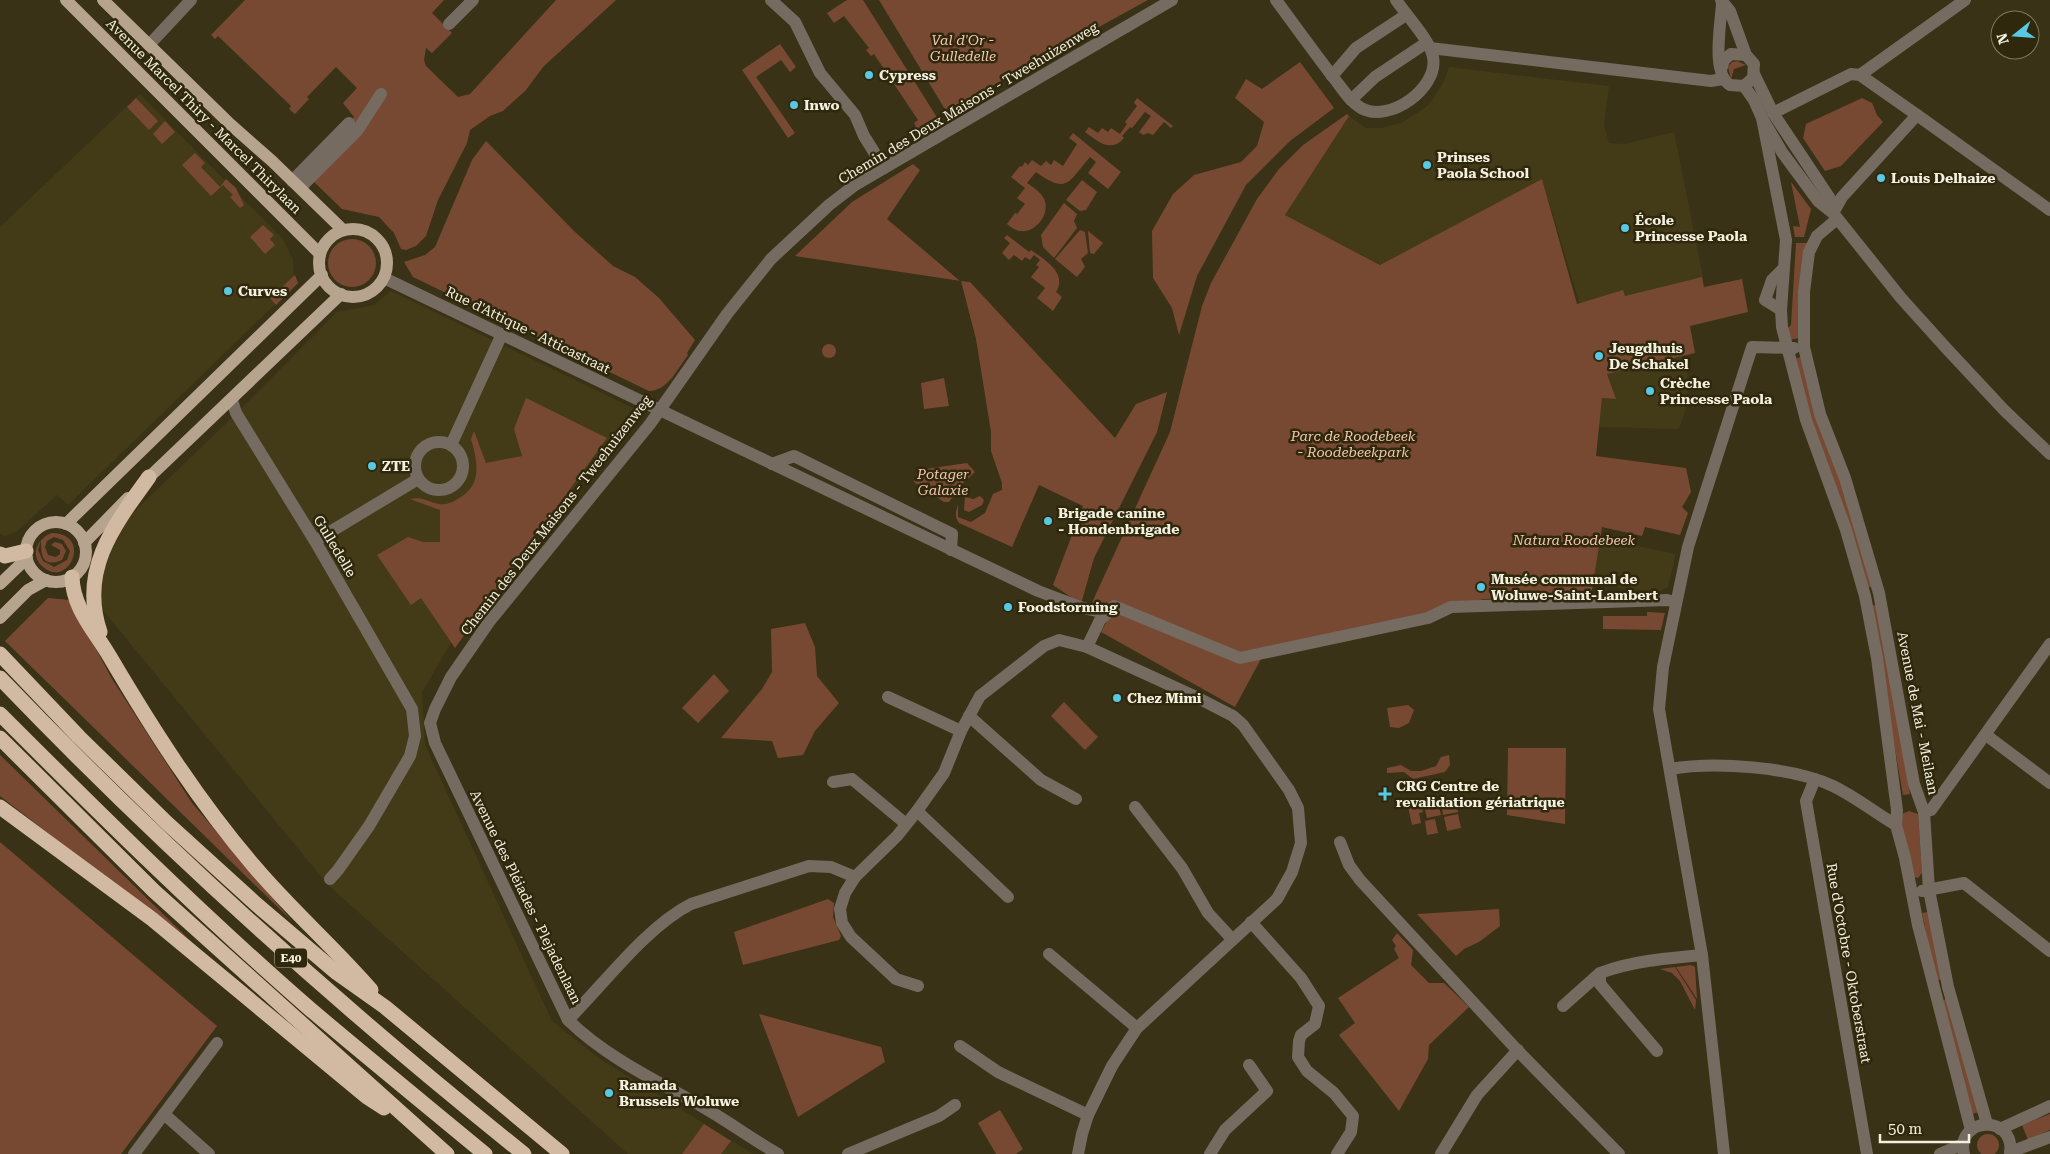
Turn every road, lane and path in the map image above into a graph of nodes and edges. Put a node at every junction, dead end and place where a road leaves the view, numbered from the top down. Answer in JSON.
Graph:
{"nodes":[{"id":1,"x":66,"y":0,"type":"edge"},
{"id":2,"x":103,"y":0,"type":"edge"},
{"id":3,"x":191,"y":0,"type":"edge"},
{"id":4,"x":473,"y":0,"type":"edge"},
{"id":5,"x":770,"y":0,"type":"edge"},
{"id":6,"x":1172,"y":0,"type":"edge"},
{"id":7,"x":1276,"y":0,"type":"edge"},
{"id":8,"x":1396,"y":0,"type":"edge"},
{"id":9,"x":1965,"y":0,"type":"edge"},
{"id":10,"x":1722,"y":1,"type":"edge"},
{"id":11,"x":1406,"y":15,"type":"junction"},
{"id":12,"x":449,"y":24,"type":"dead end"},
{"id":13,"x":149,"y":45,"type":"junction"},
{"id":14,"x":1428,"y":45,"type":"junction"},
{"id":15,"x":1746,"y":55,"type":"junction"},
{"id":16,"x":1722,"y":74,"type":"junction"},
{"id":17,"x":1754,"y":74,"type":"junction"},
{"id":18,"x":1860,"y":74,"type":"junction"},
{"id":19,"x":1332,"y":76,"type":"junction"},
{"id":20,"x":1744,"y":86,"type":"junction"},
{"id":21,"x":381,"y":94,"type":"dead end"},
{"id":22,"x":1352,"y":100,"type":"junction"},
{"id":23,"x":1768,"y":115,"type":"junction"},
{"id":24,"x":1917,"y":115,"type":"junction"},
{"id":25,"x":349,"y":123,"type":"dead end"},
{"id":26,"x":884,"y":168,"type":"junction"},
{"id":27,"x":298,"y":182,"type":"junction"},
{"id":28,"x":2050,"y":210,"type":"edge"},
{"id":29,"x":1835,"y":216,"type":"junction"},
{"id":30,"x":343,"y":230,"type":"junction"},
{"id":31,"x":320,"y":254,"type":"junction"},
{"id":32,"x":1784,"y":268,"type":"junction"},
{"id":33,"x":322,"y":275,"type":"junction"},
{"id":34,"x":384,"y":278,"type":"junction"},
{"id":35,"x":341,"y":294,"type":"junction"},
{"id":36,"x":1781,"y":310,"type":"junction"},
{"id":37,"x":502,"y":334,"type":"junction"},
{"id":38,"x":1804,"y":347,"type":"junction"},
{"id":39,"x":1787,"y":348,"type":"junction"},
{"id":40,"x":232,"y":400,"type":"junction"},
{"id":41,"x":660,"y":410,"type":"junction"},
{"id":42,"x":451,"y":446,"type":"junction"},
{"id":43,"x":2050,"y":454,"type":"edge"},
{"id":44,"x":149,"y":477,"type":"junction"},
{"id":45,"x":418,"y":479,"type":"junction"},
{"id":46,"x":66,"y":524,"type":"junction"},
{"id":47,"x":314,"y":541,"type":"junction"},
{"id":48,"x":84,"y":542,"type":"junction"},
{"id":49,"x":0,"y":554,"type":"edge"},
{"id":50,"x":26,"y":555,"type":"junction"},
{"id":51,"x":72,"y":577,"type":"junction"},
{"id":52,"x":46,"y":580,"type":"junction"},
{"id":53,"x":0,"y":584,"type":"edge"},
{"id":54,"x":1879,"y":593,"type":"junction"},
{"id":55,"x":1865,"y":596,"type":"junction"},
{"id":56,"x":1676,"y":602,"type":"junction"},
{"id":57,"x":1108,"y":612,"type":"junction"},
{"id":58,"x":2,"y":616,"type":"edge"},
{"id":59,"x":2050,"y":644,"type":"edge"},
{"id":60,"x":1087,"y":647,"type":"junction"},
{"id":61,"x":105,"y":648,"type":"junction"},
{"id":62,"x":0,"y":654,"type":"edge"},
{"id":63,"x":0,"y":678,"type":"edge"},
{"id":64,"x":888,"y":697,"type":"dead end"},
{"id":65,"x":0,"y":714,"type":"edge"},
{"id":66,"x":970,"y":716,"type":"junction"},
{"id":67,"x":430,"y":724,"type":"joint"},
{"id":68,"x":961,"y":731,"type":"junction"},
{"id":69,"x":1986,"y":735,"type":"junction"},
{"id":70,"x":0,"y":738,"type":"edge"},
{"id":71,"x":1670,"y":768,"type":"junction"},
{"id":72,"x":1816,"y":779,"type":"junction"},
{"id":73,"x":833,"y":782,"type":"dead end"},
{"id":74,"x":2050,"y":783,"type":"edge"},
{"id":75,"x":1076,"y":799,"type":"dead end"},
{"id":76,"x":0,"y":807,"type":"edge"},
{"id":77,"x":1135,"y":807,"type":"dead end"},
{"id":78,"x":1922,"y":808,"type":"junction"},
{"id":79,"x":1897,"y":810,"type":"junction"},
{"id":80,"x":917,"y":812,"type":"junction"},
{"id":81,"x":906,"y":824,"type":"junction"},
{"id":82,"x":1896,"y":825,"type":"junction"},
{"id":83,"x":1340,"y":842,"type":"dead end"},
{"id":84,"x":855,"y":877,"type":"junction"},
{"id":85,"x":330,"y":878,"type":"dead end"},
{"id":86,"x":1929,"y":890,"type":"junction"},
{"id":87,"x":1912,"y":893,"type":"junction"},
{"id":88,"x":1008,"y":897,"type":"dead end"},
{"id":89,"x":1251,"y":922,"type":"junction"},
{"id":90,"x":1232,"y":939,"type":"junction"},
{"id":91,"x":2050,"y":951,"type":"edge"},
{"id":92,"x":1049,"y":954,"type":"dead end"},
{"id":93,"x":1702,"y":955,"type":"junction"},
{"id":94,"x":1600,"y":973,"type":"junction"},
{"id":95,"x":918,"y":986,"type":"dead end"},
{"id":96,"x":1948,"y":987,"type":"junction"},
{"id":97,"x":1933,"y":991,"type":"junction"},
{"id":98,"x":1563,"y":1006,"type":"dead end"},
{"id":99,"x":385,"y":1007,"type":"junction"},
{"id":100,"x":568,"y":1020,"type":"junction"},
{"id":101,"x":1137,"y":1028,"type":"junction"},
{"id":102,"x":217,"y":1043,"type":"dead end"},
{"id":103,"x":960,"y":1046,"type":"dead end"},
{"id":104,"x":1518,"y":1050,"type":"junction"},
{"id":105,"x":1657,"y":1051,"type":"dead end"},
{"id":106,"x":1249,"y":1065,"type":"dead end"},
{"id":107,"x":955,"y":1105,"type":"dead end"},
{"id":108,"x":2050,"y":1106,"type":"edge"},
{"id":109,"x":164,"y":1114,"type":"junction"},
{"id":110,"x":1088,"y":1115,"type":"junction"},
{"id":111,"x":1987,"y":1124,"type":"junction"},
{"id":112,"x":2000,"y":1129,"type":"junction"},
{"id":113,"x":418,"y":1130,"type":"junction"},
{"id":114,"x":1971,"y":1130,"type":"junction"},
{"id":115,"x":2050,"y":1136,"type":"edge"},
{"id":116,"x":1963,"y":1149,"type":"edge"},
{"id":117,"x":2010,"y":1153,"type":"edge"},
{"id":118,"x":134,"y":1154,"type":"edge"},
{"id":119,"x":209,"y":1154,"type":"edge"},
{"id":120,"x":447,"y":1154,"type":"edge"},
{"id":121,"x":485,"y":1154,"type":"edge"},
{"id":122,"x":524,"y":1154,"type":"edge"},
{"id":123,"x":562,"y":1154,"type":"edge"},
{"id":124,"x":778,"y":1154,"type":"edge"},
{"id":125,"x":848,"y":1154,"type":"edge"},
{"id":126,"x":1078,"y":1154,"type":"edge"},
{"id":127,"x":1210,"y":1154,"type":"edge"},
{"id":128,"x":1337,"y":1154,"type":"edge"},
{"id":129,"x":1441,"y":1154,"type":"edge"},
{"id":130,"x":1619,"y":1154,"type":"edge"},
{"id":131,"x":1724,"y":1154,"type":"edge"},
{"id":132,"x":1867,"y":1154,"type":"edge"},
{"id":133,"x":1940,"y":1154,"type":"edge"}],
"edges":[{"from":1,"to":31,"type":"main road","name":"Avenue Marcel Thiry - Marcel Thirylaan"},
{"from":2,"to":13,"type":"main road","name":"Avenue Marcel Thiry - Marcel Thirylaan"},
{"from":3,"to":13,"type":"street"},
{"from":4,"to":12,"type":"street"},
{"from":5,"to":26,"type":"street"},
{"from":6,"to":26,"type":"street","name":"Chemin des Deux Maisons - Tweehuizenweg"},
{"from":7,"to":19,"type":"street"},
{"from":8,"to":11,"type":"street"},
{"from":9,"to":18,"type":"street"},
{"from":10,"to":15,"type":"street"},
{"from":10,"to":16,"type":"street"},
{"from":11,"to":14,"type":"street"},
{"from":11,"to":19,"type":"street"},
{"from":13,"to":27,"type":"main road","name":"Avenue Marcel Thiry - Marcel Thirylaan"},
{"from":14,"to":16,"type":"street"},
{"from":14,"to":22,"type":"street"},
{"from":14,"to":22,"type":"street"},
{"from":15,"to":16,"type":"street"},
{"from":15,"to":17,"type":"street"},
{"from":16,"to":20,"type":"street"},
{"from":17,"to":20,"type":"street"},
{"from":17,"to":23,"type":"street"},
{"from":18,"to":23,"type":"street"},
{"from":18,"to":24,"type":"street"},
{"from":19,"to":22,"type":"street"},
{"from":20,"to":23,"type":"street"},
{"from":21,"to":27,"type":"street"},
{"from":23,"to":29,"type":"street"},
{"from":23,"to":32,"type":"street"},
{"from":24,"to":28,"type":"street"},
{"from":24,"to":29,"type":"street","name":"Avenue de Mai - Meilaan"},
{"from":25,"to":27,"type":"street"},
{"from":26,"to":41,"type":"street","name":"Chemin des Deux Maisons - Tweehuizenweg"},
{"from":27,"to":30,"type":"main road","name":"Avenue Marcel Thiry - Marcel Thirylaan"},
{"from":29,"to":38,"type":"street","name":"Avenue de Mai - Meilaan"},
{"from":29,"to":43,"type":"street"},
{"from":30,"to":31,"type":"main road"},
{"from":30,"to":34,"type":"main road"},
{"from":31,"to":33,"type":"main road"},
{"from":32,"to":36,"type":"street"},
{"from":32,"to":36,"type":"street"},
{"from":33,"to":35,"type":"main road"},
{"from":33,"to":46,"type":"main road"},
{"from":34,"to":35,"type":"main road"},
{"from":34,"to":37,"type":"street","name":"Rue d'Attique - Atticastraat"},
{"from":35,"to":40,"type":"main road"},
{"from":36,"to":39,"type":"street"},
{"from":37,"to":41,"type":"street","name":"Rue d'Attique - Atticastraat"},
{"from":37,"to":42,"type":"street"},
{"from":38,"to":39,"type":"street"},
{"from":38,"to":54,"type":"street","name":"Avenue de Mai - Meilaan"},
{"from":39,"to":55,"type":"street"},
{"from":39,"to":56,"type":"street"},
{"from":40,"to":44,"type":"main road"},
{"from":40,"to":47,"type":"street","name":"Gulledelle"},
{"from":41,"to":57,"type":"street","name":"Rue d'Attique - Atticastraat"},
{"from":41,"to":67,"type":"street","name":"Chemin des Deux Maisons - Tweehuizenweg"},
{"from":42,"to":45,"type":"street"},
{"from":42,"to":45,"type":"street"},
{"from":44,"to":48,"type":"main road"},
{"from":44,"to":61,"type":"highway"},
{"from":45,"to":47,"type":"street"},
{"from":46,"to":48,"type":"main road"},
{"from":46,"to":50,"type":"main road"},
{"from":47,"to":85,"type":"street","name":"Gulledelle"},
{"from":48,"to":51,"type":"main road"},
{"from":49,"to":50,"type":"highway"},
{"from":50,"to":52,"type":"main road"},
{"from":50,"to":53,"type":"main road"},
{"from":51,"to":52,"type":"main road"},
{"from":51,"to":61,"type":"highway"},
{"from":52,"to":58,"type":"main road"},
{"from":54,"to":55,"type":"street"},
{"from":54,"to":78,"type":"street","name":"Avenue de Mai - Meilaan"},
{"from":55,"to":79,"type":"street"},
{"from":56,"to":57,"type":"street","name":"Rue d'Attique - Atticastraat"},
{"from":56,"to":71,"type":"street"},
{"from":57,"to":60,"type":"street"},
{"from":59,"to":69,"type":"street"},
{"from":60,"to":66,"type":"street"},
{"from":60,"to":89,"type":"street"},
{"from":61,"to":99,"type":"highway"},
{"from":62,"to":99,"type":"highway","number":"E40"},
{"from":63,"to":122,"type":"highway","number":"E40"},
{"from":64,"to":68,"type":"street"},
{"from":65,"to":121,"type":"highway","number":"E40"},
{"from":66,"to":68,"type":"street"},
{"from":66,"to":75,"type":"street"},
{"from":67,"to":100,"type":"street","name":"Avenue des Pléiades - Plejadenlaan"},
{"from":68,"to":80,"type":"street"},
{"from":69,"to":74,"type":"street"},
{"from":69,"to":78,"type":"street"},
{"from":70,"to":113,"type":"highway"},
{"from":71,"to":72,"type":"street"},
{"from":71,"to":93,"type":"street"},
{"from":72,"to":82,"type":"street"},
{"from":72,"to":132,"type":"street","name":"Rue d'Octobre - Oktoberstraat"},
{"from":73,"to":81,"type":"street"},
{"from":76,"to":113,"type":"highway"},
{"from":77,"to":90,"type":"street"},
{"from":78,"to":79,"type":"street"},
{"from":78,"to":86,"type":"street","name":"Avenue de Mai - Meilaan"},
{"from":79,"to":82,"type":"street"},
{"from":80,"to":81,"type":"street"},
{"from":80,"to":88,"type":"street"},
{"from":81,"to":84,"type":"street"},
{"from":82,"to":87,"type":"street"},
{"from":83,"to":104,"type":"street"},
{"from":84,"to":95,"type":"street"},
{"from":84,"to":100,"type":"street"},
{"from":86,"to":87,"type":"street"},
{"from":86,"to":91,"type":"street"},
{"from":86,"to":96,"type":"street","name":"Avenue de Mai - Meilaan"},
{"from":87,"to":97,"type":"street"},
{"from":89,"to":90,"type":"street"},
{"from":89,"to":128,"type":"street"},
{"from":90,"to":101,"type":"street"},
{"from":92,"to":101,"type":"street"},
{"from":93,"to":94,"type":"street"},
{"from":93,"to":131,"type":"street"},
{"from":94,"to":98,"type":"street"},
{"from":94,"to":105,"type":"street"},
{"from":96,"to":97,"type":"street"},
{"from":96,"to":111,"type":"street","name":"Avenue de Mai - Meilaan"},
{"from":97,"to":114,"type":"street"},
{"from":99,"to":123,"type":"highway","number":"E40"},
{"from":100,"to":124,"type":"street","name":"Avenue des Pléiades - Plejadenlaan"},
{"from":101,"to":110,"type":"street"},
{"from":102,"to":109,"type":"street"},
{"from":103,"to":110,"type":"street"},
{"from":104,"to":129,"type":"street"},
{"from":104,"to":130,"type":"street"},
{"from":106,"to":127,"type":"street"},
{"from":107,"to":125,"type":"street"},
{"from":108,"to":112,"type":"street"},
{"from":109,"to":118,"type":"street"},
{"from":109,"to":119,"type":"street"},
{"from":110,"to":126,"type":"street"},
{"from":111,"to":112,"type":"street"},
{"from":111,"to":114,"type":"street"},
{"from":112,"to":117,"type":"street"},
{"from":113,"to":120,"type":"highway"},
{"from":114,"to":116,"type":"street"},
{"from":115,"to":117,"type":"street"},
{"from":116,"to":133,"type":"street"}]}
